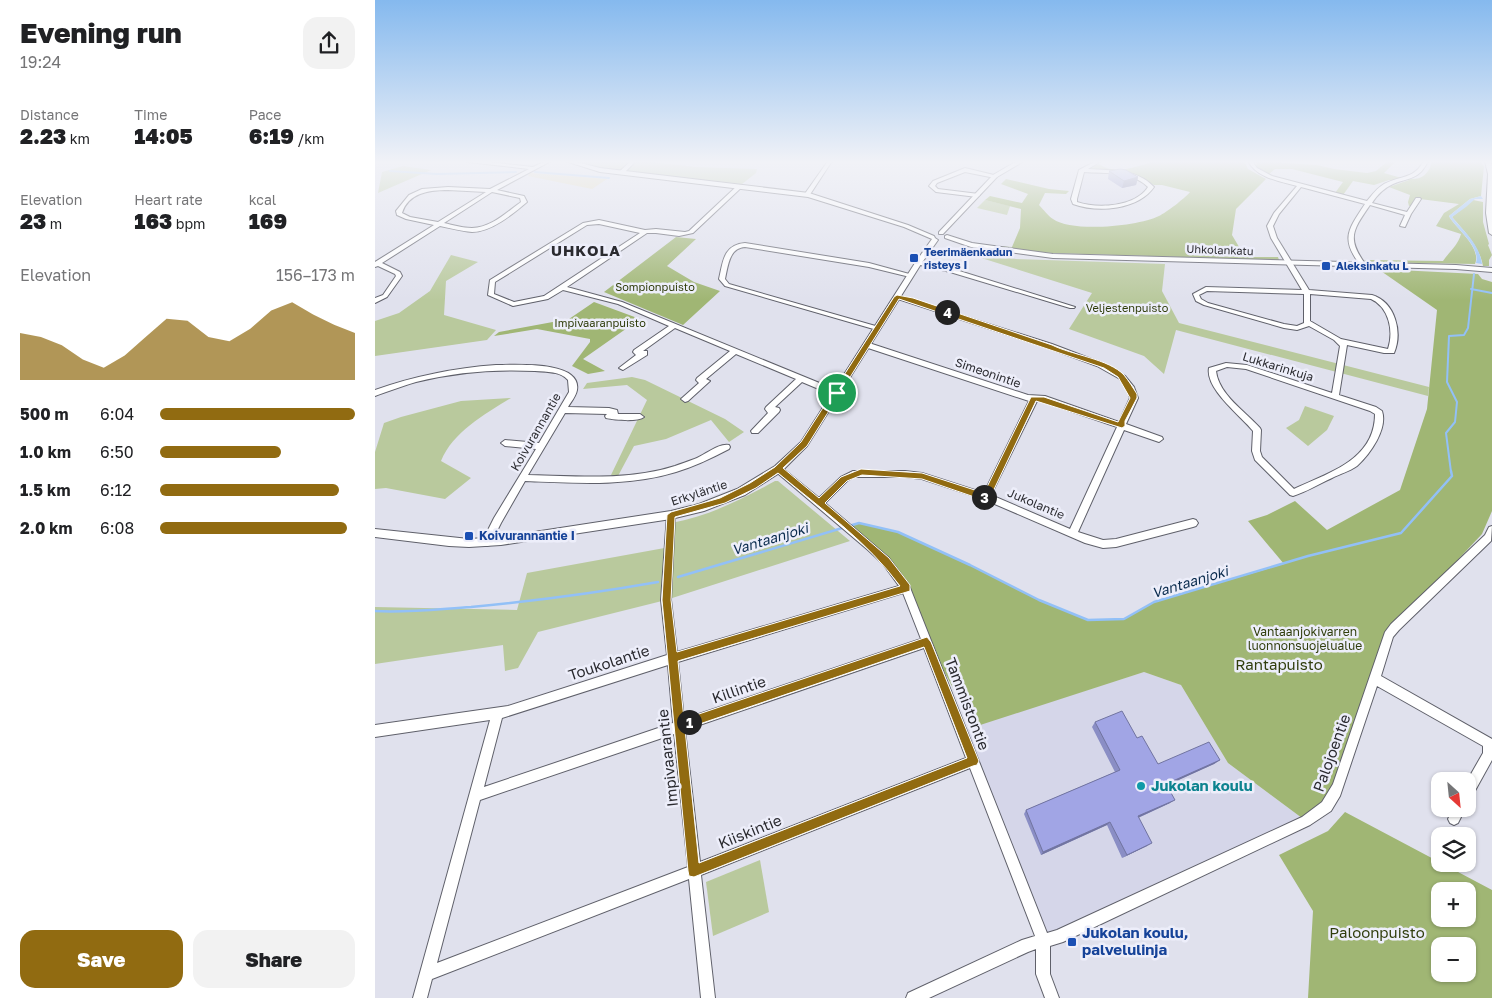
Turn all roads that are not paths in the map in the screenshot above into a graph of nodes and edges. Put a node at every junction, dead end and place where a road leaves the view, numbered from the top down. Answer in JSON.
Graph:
{"nodes":[{"id":1,"x":402,"y":208,"type":"edge"},
{"id":2,"x":464,"y":208,"type":"edge"},
{"id":3,"x":516,"y":208,"type":"edge"},
{"id":4,"x":717,"y":208,"type":"edge"},
{"id":5,"x":850,"y":208,"type":"edge"},
{"id":6,"x":966,"y":208,"type":"edge"},
{"id":7,"x":1281,"y":208,"type":"edge"},
{"id":8,"x":1367,"y":208,"type":"edge"},
{"id":9,"x":1383,"y":208,"type":"edge"},
{"id":10,"x":1412,"y":208,"type":"edge"},
{"id":11,"x":1489,"y":208,"type":"edge"},
{"id":12,"x":1408,"y":214,"type":"junction"},
{"id":13,"x":437,"y":224,"type":"junction"},
{"id":14,"x":1403,"y":226,"type":"dead end"},
{"id":15,"x":645,"y":232,"type":"junction"},
{"id":16,"x":1492,"y":233,"type":"edge"},
{"id":17,"x":939,"y":237,"type":"junction"},
{"id":18,"x":918,"y":262,"type":"junction"},
{"id":19,"x":1289,"y":263,"type":"junction"},
{"id":20,"x":376,"y":265,"type":"edge"},
{"id":21,"x":1363,"y":265,"type":"junction"},
{"id":22,"x":1492,"y":269,"type":"edge"},
{"id":23,"x":910,"y":275,"type":"junction"},
{"id":24,"x":563,"y":288,"type":"junction"},
{"id":25,"x":1307,"y":293,"type":"junction"},
{"id":26,"x":897,"y":297,"type":"junction"},
{"id":27,"x":375,"y":301,"type":"edge"},
{"id":28,"x":1073,"y":307,"type":"dead end"},
{"id":29,"x":1308,"y":324,"type":"junction"},
{"id":30,"x":674,"y":326,"type":"junction"},
{"id":31,"x":877,"y":328,"type":"junction"},
{"id":32,"x":1341,"y":341,"type":"junction"},
{"id":33,"x":867,"y":345,"type":"junction"},
{"id":34,"x":735,"y":351,"type":"junction"},
{"id":35,"x":623,"y":368,"type":"dead end"},
{"id":36,"x":801,"y":379,"type":"junction"},
{"id":37,"x":375,"y":393,"type":"edge"},
{"id":38,"x":837,"y":393,"type":"junction"},
{"id":39,"x":1335,"y":397,"type":"junction"},
{"id":40,"x":1034,"y":398,"type":"junction"},
{"id":41,"x":685,"y":400,"type":"dead end"},
{"id":42,"x":562,"y":410,"type":"junction"},
{"id":43,"x":595,"y":411,"type":"joint"},
{"id":44,"x":640,"y":418,"type":"dead end"},
{"id":45,"x":1122,"y":426,"type":"junction"},
{"id":46,"x":755,"y":431,"type":"dead end"},
{"id":47,"x":1159,"y":439,"type":"dead end"},
{"id":48,"x":505,"y":443,"type":"dead end"},
{"id":49,"x":541,"y":446,"type":"junction"},
{"id":50,"x":726,"y":447,"type":"dead end"},
{"id":51,"x":778,"y":469,"type":"junction"},
{"id":52,"x":522,"y":478,"type":"junction"},
{"id":53,"x":986,"y":497,"type":"junction"},
{"id":54,"x":819,"y":503,"type":"junction"},
{"id":55,"x":671,"y":515,"type":"junction"},
{"id":56,"x":1193,"y":523,"type":"dead end"},
{"id":57,"x":847,"y":526,"type":"joint"},
{"id":58,"x":1492,"y":530,"type":"edge"},
{"id":59,"x":375,"y":533,"type":"edge"},
{"id":60,"x":1073,"y":533,"type":"junction"},
{"id":61,"x":487,"y":542,"type":"junction"},
{"id":62,"x":906,"y":588,"type":"junction"},
{"id":63,"x":927,"y":642,"type":"junction"},
{"id":64,"x":673,"y":658,"type":"junction"},
{"id":65,"x":1374,"y":678,"type":"junction"},
{"id":66,"x":498,"y":713,"type":"junction"},
{"id":67,"x":679,"y":726,"type":"junction"},
{"id":68,"x":375,"y":732,"type":"edge"},
{"id":69,"x":1490,"y":744,"type":"edge"},
{"id":70,"x":973,"y":761,"type":"junction"},
{"id":71,"x":1476,"y":778,"type":"edge"},
{"id":72,"x":475,"y":795,"type":"junction"},
{"id":73,"x":694,"y":871,"type":"junction"},
{"id":74,"x":1043,"y":940,"type":"junction"},
{"id":75,"x":426,"y":974,"type":"junction"},
{"id":76,"x":419,"y":998,"type":"edge"},
{"id":77,"x":708,"y":998,"type":"edge"},
{"id":78,"x":913,"y":998,"type":"edge"},
{"id":79,"x":1052,"y":998,"type":"edge"}],
"edges":[{"from":1,"to":13,"type":"street"},
{"from":2,"to":13,"type":"street"},
{"from":3,"to":13,"type":"street"},
{"from":4,"to":15,"type":"street"},
{"from":5,"to":17,"type":"street","name":"Uhkolankatu"},
{"from":6,"to":17,"type":"street","name":"Erkyläntie"},
{"from":7,"to":19,"type":"street"},
{"from":8,"to":21,"type":"street"},
{"from":9,"to":12,"type":"street"},
{"from":10,"to":12,"type":"street"},
{"from":11,"to":16,"type":"street"},
{"from":12,"to":14,"type":"street"},
{"from":13,"to":20,"type":"street"},
{"from":15,"to":24,"type":"street"},
{"from":15,"to":24,"type":"street"},
{"from":17,"to":18,"type":"street","name":"Erkyläntie"},
{"from":17,"to":19,"type":"street","name":"Uhkolankatu"},
{"from":18,"to":23,"type":"street","name":"Erkyläntie"},
{"from":18,"to":28,"type":"street"},
{"from":19,"to":21,"type":"street","name":"Uhkolankatu"},
{"from":19,"to":25,"type":"street"},
{"from":20,"to":27,"type":"street"},
{"from":21,"to":22,"type":"street","name":"Uhkolankatu"},
{"from":23,"to":26,"type":"street","name":"Erkyläntie"},
{"from":23,"to":31,"type":"street"},
{"from":24,"to":30,"type":"street"},
{"from":25,"to":29,"type":"street"},
{"from":25,"to":29,"type":"street"},
{"from":25,"to":32,"type":"street"},
{"from":26,"to":31,"type":"street","name":"Erkyläntie"},
{"from":26,"to":45,"type":"street"},
{"from":29,"to":32,"type":"street"},
{"from":30,"to":34,"type":"street"},
{"from":30,"to":35,"type":"street"},
{"from":31,"to":33,"type":"street","name":"Erkyläntie"},
{"from":32,"to":39,"type":"street"},
{"from":33,"to":38,"type":"street","name":"Erkyläntie"},
{"from":33,"to":40,"type":"street","name":"Simeonintie"},
{"from":34,"to":36,"type":"street"},
{"from":34,"to":41,"type":"street"},
{"from":36,"to":38,"type":"street"},
{"from":36,"to":46,"type":"street"},
{"from":37,"to":42,"type":"street","name":"Koivurannantie"},
{"from":38,"to":51,"type":"street","name":"Erkyläntie"},
{"from":39,"to":39,"type":"street","name":"Lukkarinkuja"},
{"from":40,"to":45,"type":"street","name":"Simeonintie"},
{"from":40,"to":53,"type":"street"},
{"from":42,"to":43,"type":"street"},
{"from":42,"to":49,"type":"street","name":"Koivurannantie"},
{"from":43,"to":44,"type":"street"},
{"from":45,"to":47,"type":"street","name":"Simeonintie"},
{"from":45,"to":60,"type":"street"},
{"from":48,"to":49,"type":"street"},
{"from":49,"to":52,"type":"street","name":"Koivurannantie"},
{"from":50,"to":52,"type":"street"},
{"from":51,"to":54,"type":"street","name":"Tammistontie"},
{"from":51,"to":55,"type":"street","name":"Erkyläntie"},
{"from":52,"to":61,"type":"street","name":"Koivurannantie"},
{"from":53,"to":54,"type":"street","name":"Jukolantie"},
{"from":53,"to":60,"type":"street","name":"Jukolantie"},
{"from":54,"to":57,"type":"street","name":"Tammistontie"},
{"from":55,"to":61,"type":"street","name":"Erkyläntie"},
{"from":55,"to":64,"type":"street","name":"Impivaarantie"},
{"from":56,"to":60,"type":"street","name":"Jukolantie"},
{"from":57,"to":62,"type":"street","name":"Tammistontie"},
{"from":58,"to":65,"type":"street","name":"Palojoentie"},
{"from":59,"to":61,"type":"street","name":"Erkyläntie"},
{"from":62,"to":63,"type":"street","name":"Tammistontie"},
{"from":62,"to":64,"type":"street","name":"Toukolantie"},
{"from":63,"to":67,"type":"street","name":"Killintie"},
{"from":63,"to":70,"type":"street","name":"Tammistontie"},
{"from":64,"to":66,"type":"street","name":"Toukolantie"},
{"from":64,"to":67,"type":"street","name":"Impivaarantie"},
{"from":65,"to":69,"type":"street"},
{"from":65,"to":74,"type":"street","name":"Palojoentie"},
{"from":66,"to":68,"type":"street","name":"Toukolantie"},
{"from":66,"to":72,"type":"street"},
{"from":67,"to":72,"type":"street","name":"Killintie"},
{"from":67,"to":73,"type":"street","name":"Impivaarantie"},
{"from":69,"to":71,"type":"street"},
{"from":70,"to":73,"type":"street","name":"Kiiskintie"},
{"from":70,"to":74,"type":"street","name":"Tammistontie"},
{"from":72,"to":75,"type":"street"},
{"from":73,"to":75,"type":"street","name":"Kiiskintie"},
{"from":73,"to":77,"type":"street","name":"Impivaarantie"},
{"from":74,"to":78,"type":"street","name":"Palojoentie"},
{"from":74,"to":79,"type":"street","name":"Tammistontie"},
{"from":75,"to":76,"type":"street"}]}
